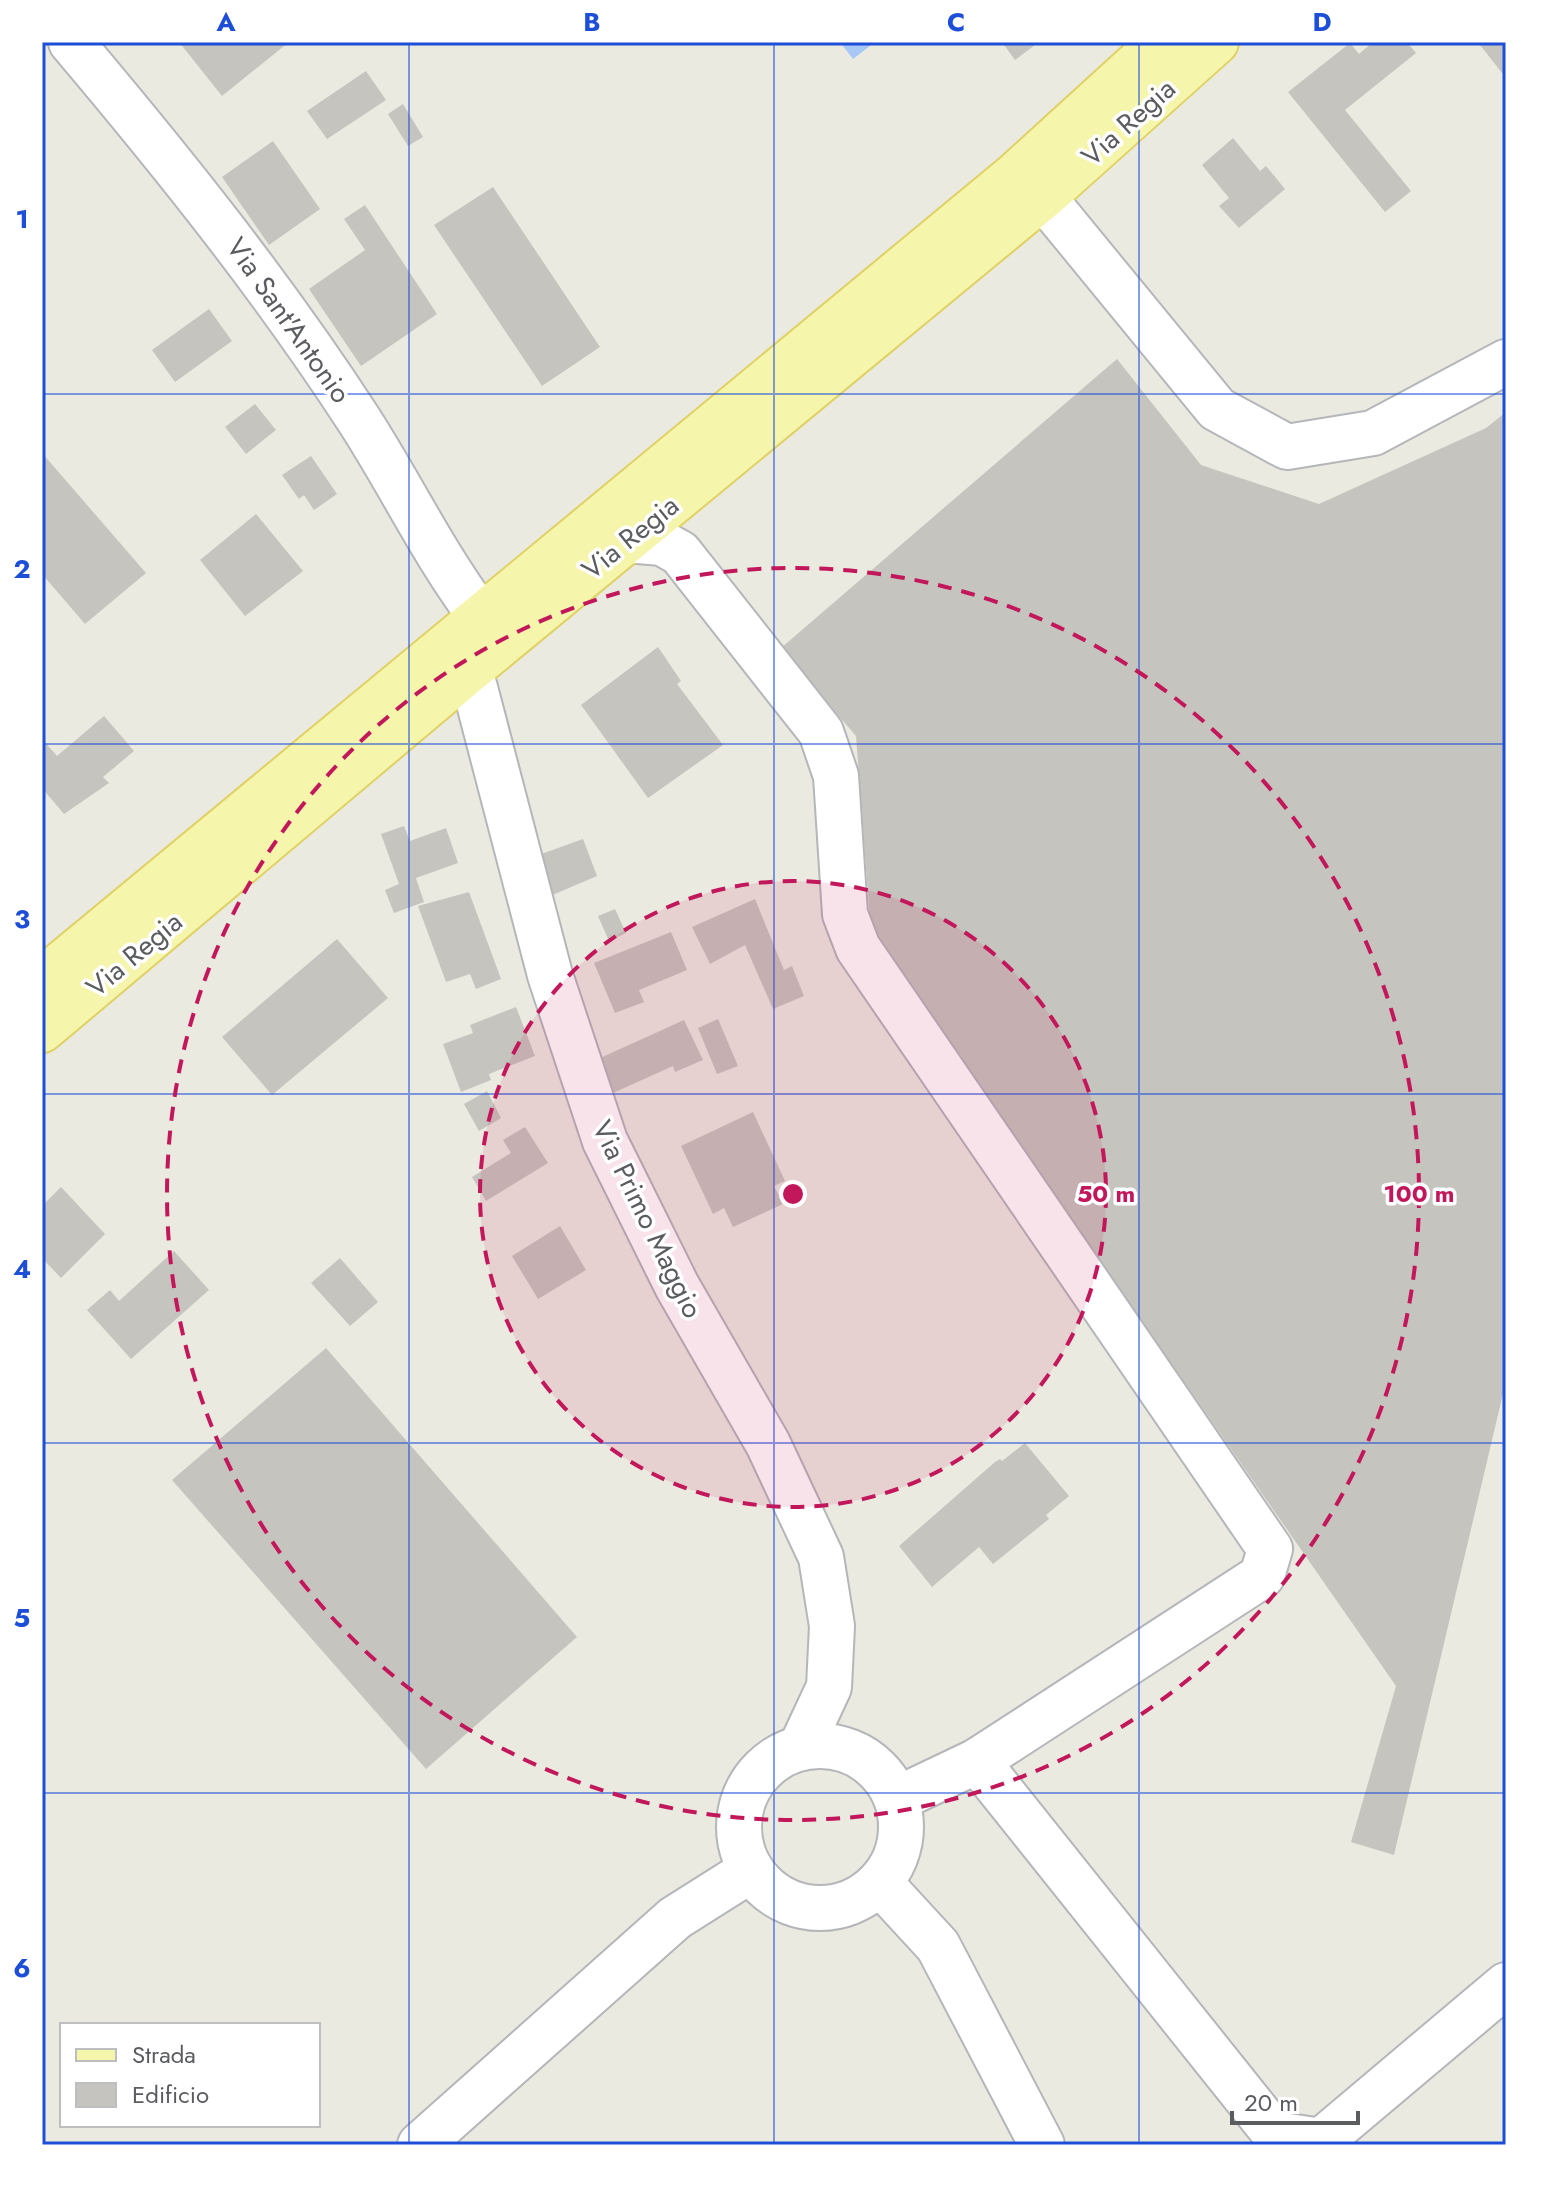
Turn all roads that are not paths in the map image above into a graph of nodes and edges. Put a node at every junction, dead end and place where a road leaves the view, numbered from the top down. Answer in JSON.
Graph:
{"nodes":[{"id":1,"x":71,"y":42,"type":"edge"},
{"id":2,"x":1161,"y":42,"type":"edge"},
{"id":3,"x":1216,"y":42,"type":"edge"},
{"id":4,"x":1043,"y":197,"type":"junction"},
{"id":5,"x":1506,"y":362,"type":"edge"},
{"id":6,"x":626,"y":540,"type":"junction"},
{"id":7,"x":481,"y":617,"type":"junction"},
{"id":8,"x":466,"y":673,"type":"junction"},
{"id":9,"x":42,"y":980,"type":"edge"},
{"id":10,"x":42,"y":1030,"type":"edge"},
{"id":11,"x":801,"y":1747,"type":"junction"},
{"id":12,"x":977,"y":1761,"type":"junction"},
{"id":13,"x":897,"y":1799,"type":"junction"},
{"id":14,"x":751,"y":1870,"type":"junction"},
{"id":15,"x":880,"y":1883,"type":"junction"},
{"id":16,"x":1506,"y":1985,"type":"edge"},
{"id":17,"x":420,"y":2145,"type":"edge"},
{"id":18,"x":1042,"y":2145,"type":"edge"}],
"edges":[{"from":1,"to":7,"type":"street","name":"Via Sant'Antonio"},
{"from":2,"to":7,"type":"main road","name":"Via Regia"},
{"from":3,"to":4,"type":"main road","name":"Via Regia"},
{"from":4,"to":5,"type":"street"},
{"from":4,"to":6,"type":"main road","name":"Via Regia"},
{"from":6,"to":8,"type":"main road","name":"Via Regia"},
{"from":6,"to":12,"type":"street"},
{"from":7,"to":9,"type":"main road","name":"Via Regia"},
{"from":8,"to":10,"type":"main road","name":"Via Regia"},
{"from":8,"to":11,"type":"street","name":"Via Primo Maggio"},
{"from":11,"to":13,"type":"street"},
{"from":11,"to":14,"type":"street"},
{"from":12,"to":13,"type":"street"},
{"from":12,"to":16,"type":"street"},
{"from":13,"to":15,"type":"street"},
{"from":14,"to":15,"type":"street"},
{"from":14,"to":17,"type":"street"},
{"from":15,"to":18,"type":"street"}]}
